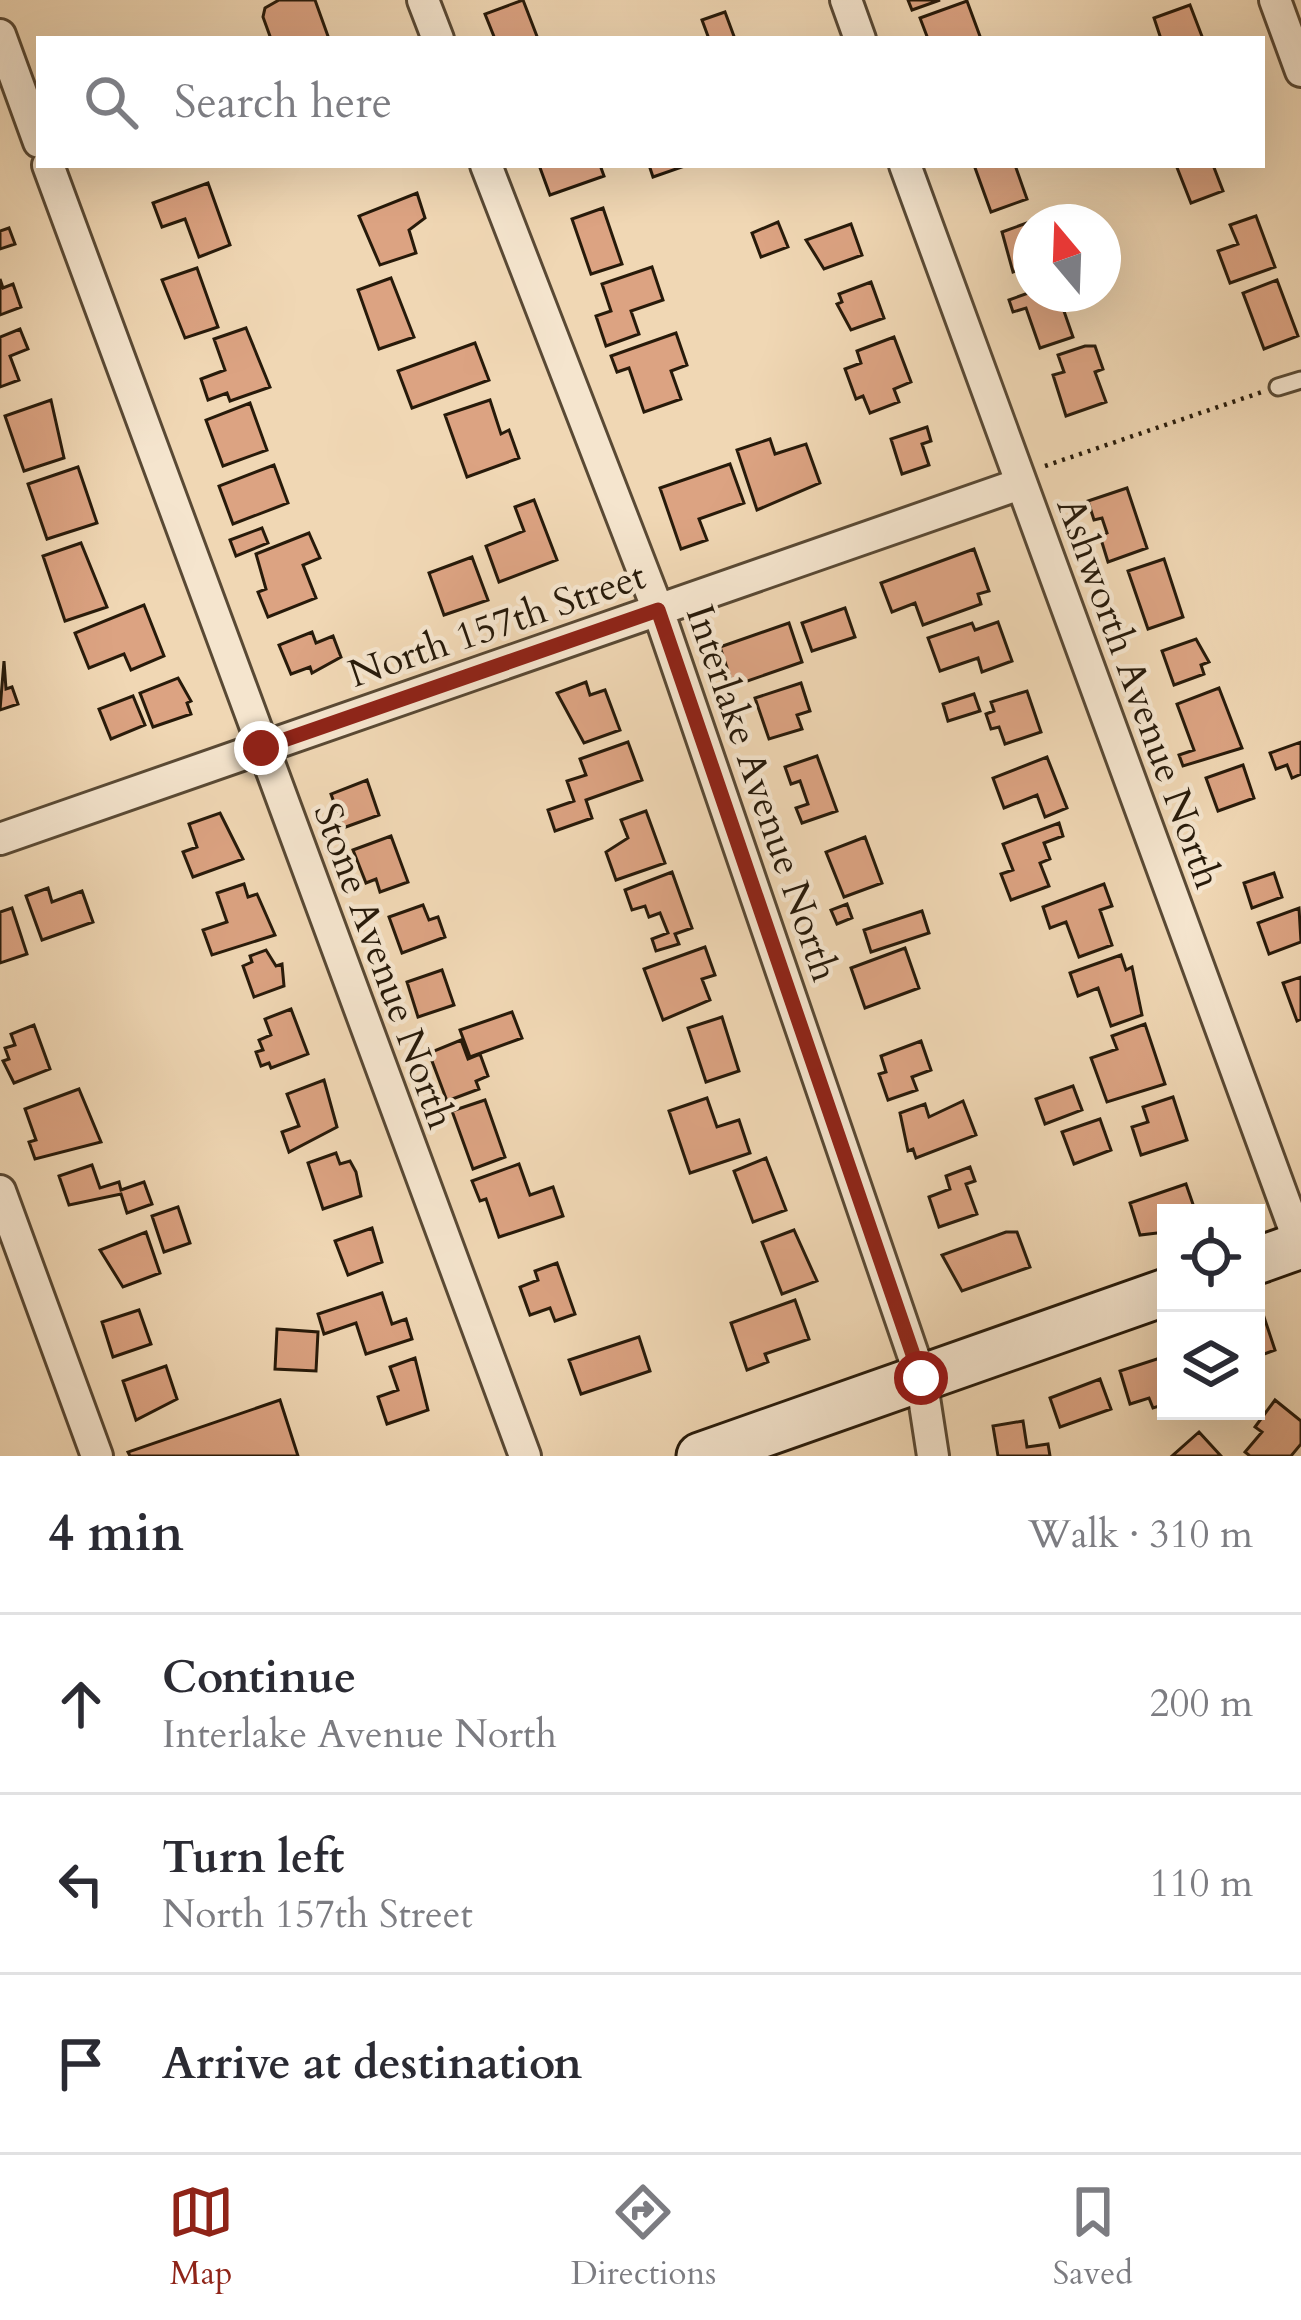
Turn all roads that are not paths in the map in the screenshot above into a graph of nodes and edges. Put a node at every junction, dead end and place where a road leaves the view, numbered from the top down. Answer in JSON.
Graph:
{"nodes":[{"id":1,"x":423,"y":0,"type":"edge"},
{"id":2,"x":846,"y":0,"type":"edge"},
{"id":3,"x":1275,"y":0,"type":"edge"},
{"id":4,"x":0,"y":35,"type":"edge"},
{"id":5,"x":437,"y":36,"type":"edge"},
{"id":6,"x":859,"y":36,"type":"edge"},
{"id":7,"x":1301,"y":71,"type":"edge"},
{"id":8,"x":36,"y":134,"type":"edge"},
{"id":9,"x":49,"y":168,"type":"edge"},
{"id":10,"x":488,"y":168,"type":"edge"},
{"id":11,"x":905,"y":168,"type":"edge"},
{"id":12,"x":1301,"y":380,"type":"edge"},
{"id":13,"x":1278,"y":387,"type":"road end"},
{"id":14,"x":1019,"y":480,"type":"junction"},
{"id":15,"x":658,"y":610,"type":"junction"},
{"id":16,"x":261,"y":748,"type":"junction"},
{"id":17,"x":0,"y":839,"type":"edge"},
{"id":18,"x":0,"y":1191,"type":"edge"},
{"id":19,"x":1301,"y":1246,"type":"edge"},
{"id":20,"x":1265,"y":1258,"type":"edge"},
{"id":21,"x":1157,"y":1295,"type":"edge"},
{"id":22,"x":921,"y":1378,"type":"junction"},
{"id":23,"x":97,"y":1456,"type":"edge"},
{"id":24,"x":524,"y":1456,"type":"edge"},
{"id":25,"x":700,"y":1456,"type":"edge"},
{"id":26,"x":934,"y":1456,"type":"edge"}],
"edges":[{"from":1,"to":5,"type":"street"},
{"from":2,"to":6,"type":"street"},
{"from":3,"to":7,"type":"street"},
{"from":4,"to":8,"type":"street"},
{"from":9,"to":16,"type":"street","name":"Stone Avenue North"},
{"from":10,"to":15,"type":"street","name":"Interlake Avenue North"},
{"from":11,"to":14,"type":"street","name":"Ashworth Avenue North"},
{"from":12,"to":13,"type":"lane"},
{"from":14,"to":15,"type":"street","name":"North 157th Street"},
{"from":14,"to":19,"type":"street","name":"Ashworth Avenue North"},
{"from":15,"to":16,"type":"street","name":"North 157th Street"},
{"from":15,"to":22,"type":"street","name":"Interlake Avenue North"},
{"from":16,"to":17,"type":"street","name":"North 157th Street"},
{"from":16,"to":24,"type":"street","name":"Stone Avenue North"},
{"from":18,"to":23,"type":"street"},
{"from":19,"to":20,"type":"street"},
{"from":21,"to":22,"type":"street"},
{"from":22,"to":25,"type":"street"},
{"from":22,"to":26,"type":"street","name":"Interlake Avenue North"}]}
